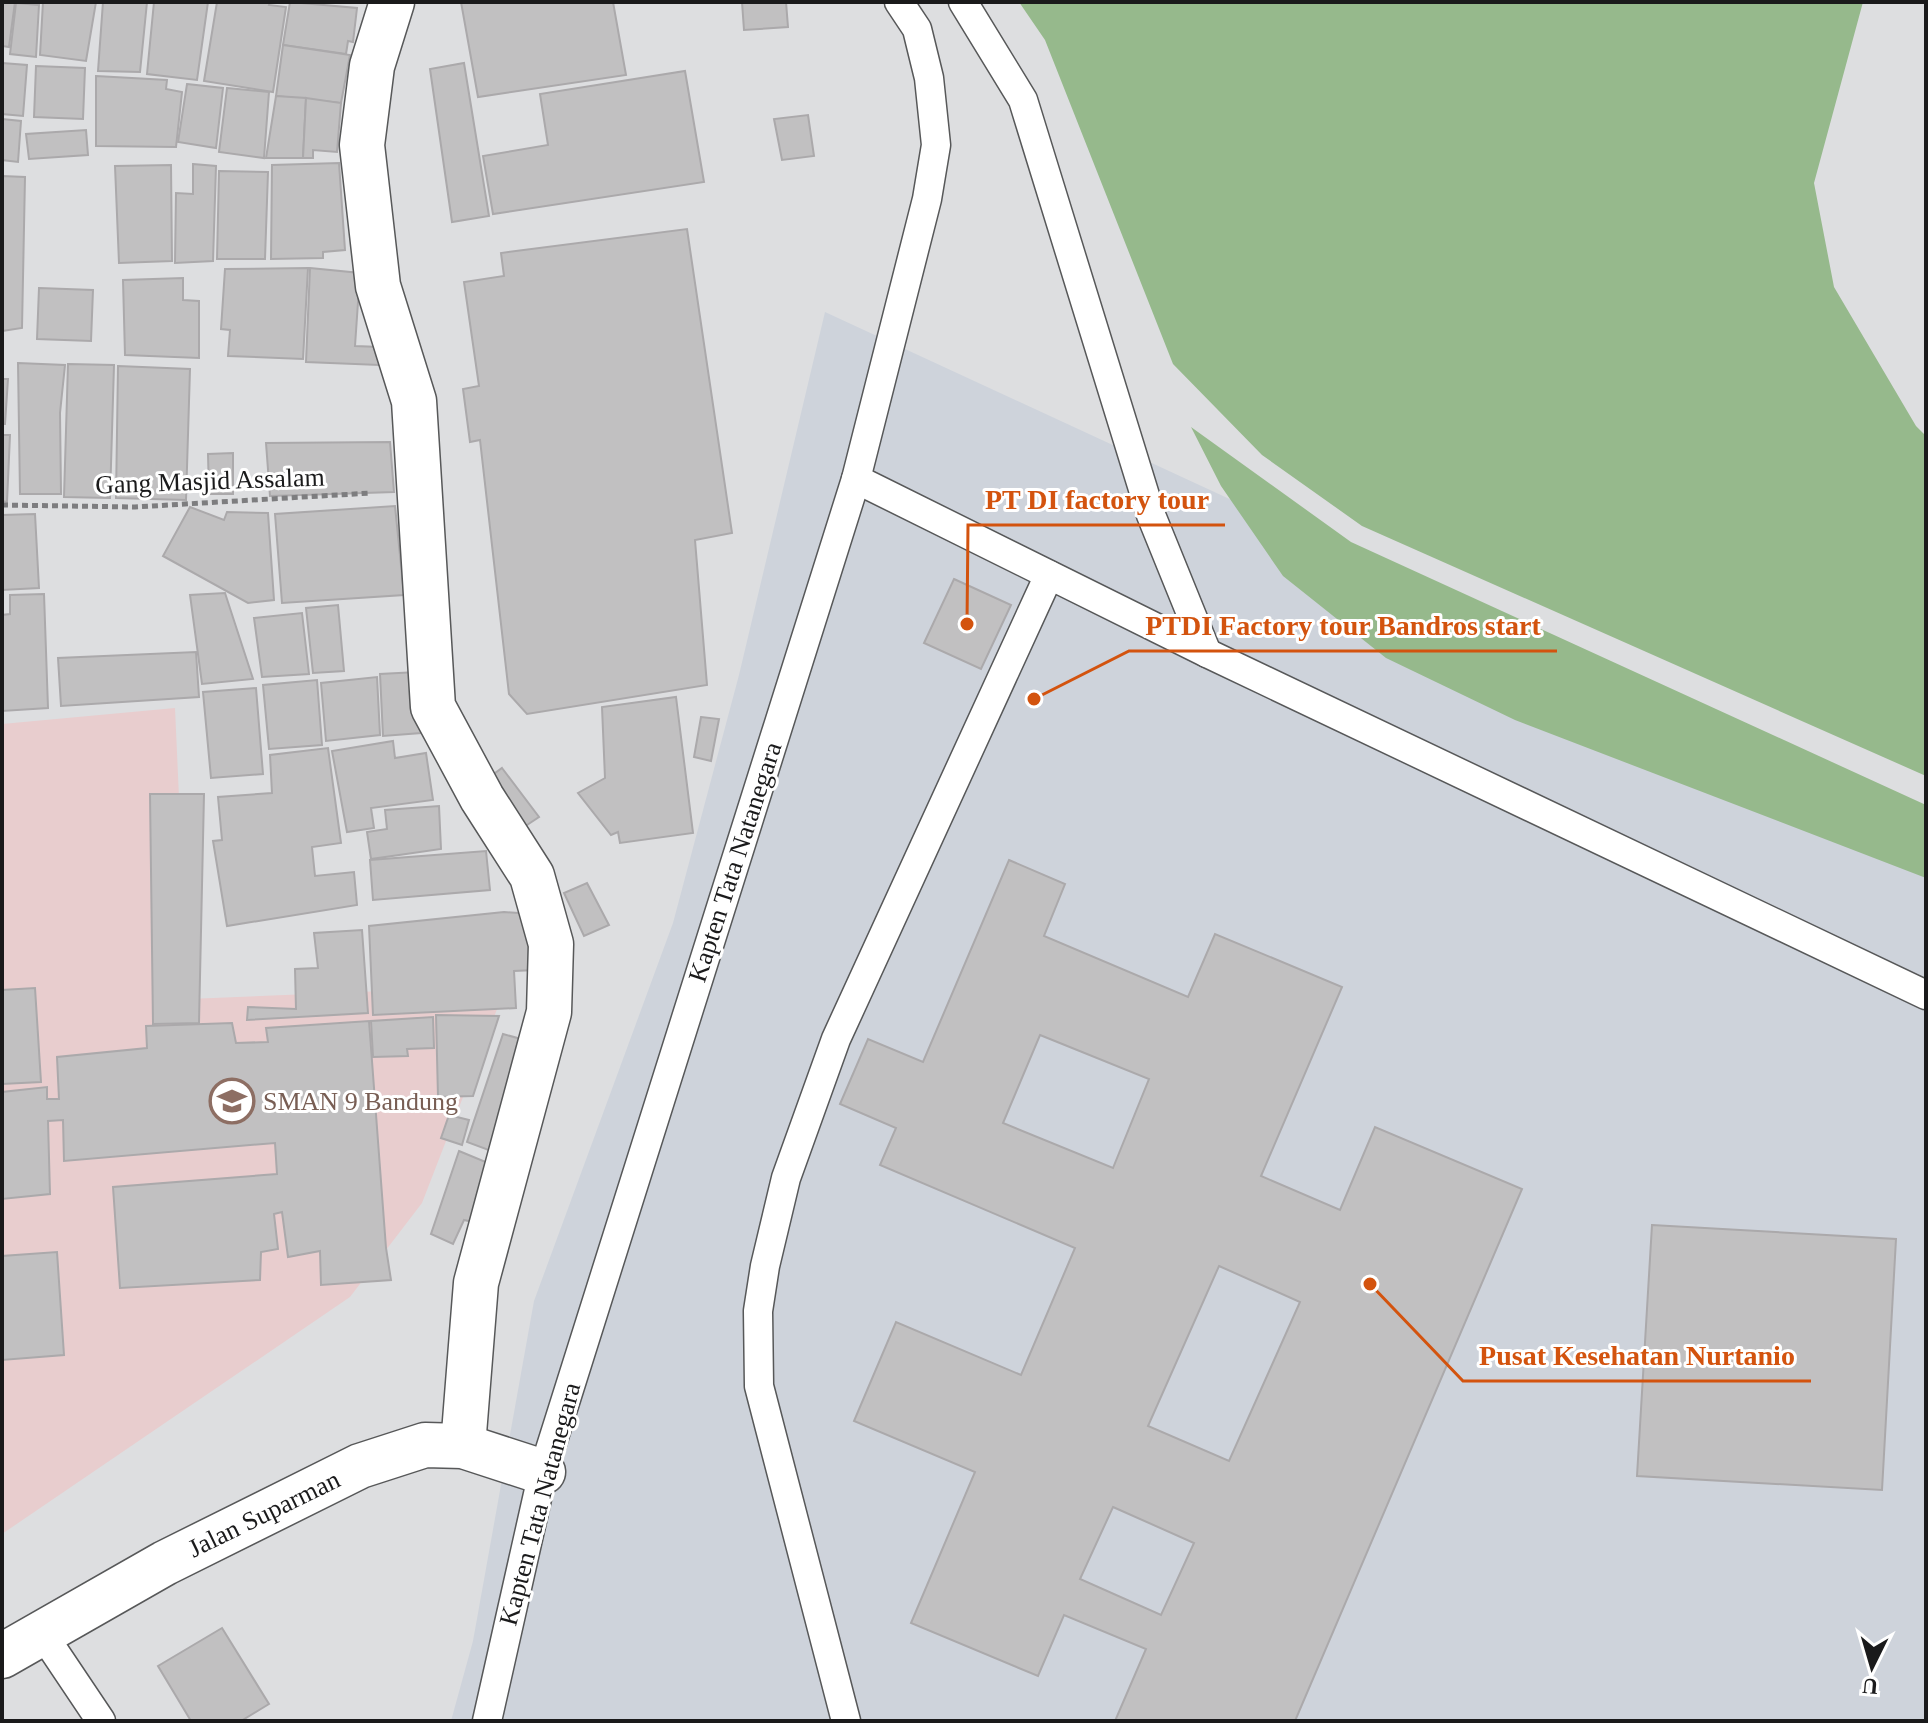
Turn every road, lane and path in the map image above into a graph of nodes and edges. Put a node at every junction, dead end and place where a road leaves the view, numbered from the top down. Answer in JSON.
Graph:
{"nodes":[{"id":1,"x":392,"y":2,"type":"edge"},
{"id":2,"x":899,"y":2,"type":"edge"},
{"id":3,"x":963,"y":2,"type":"edge"},
{"id":4,"x":856,"y":479,"type":"junction"},
{"id":5,"x":420,"y":491,"type":"junction"},
{"id":6,"x":2,"y":505,"type":"edge"},
{"id":7,"x":1049,"y":575,"type":"junction"},
{"id":8,"x":1207,"y":653,"type":"junction"},
{"id":9,"x":1926,"y":995,"type":"edge"},
{"id":10,"x":463,"y":1446,"type":"junction"},
{"id":11,"x":543,"y":1472,"type":"junction"},
{"id":12,"x":42,"y":1633,"type":"junction"},
{"id":13,"x":2,"y":1656,"type":"edge"},
{"id":14,"x":101,"y":1721,"type":"edge"},
{"id":15,"x":487,"y":1721,"type":"edge"},
{"id":16,"x":846,"y":1721,"type":"edge"}],
"edges":[{"from":1,"to":5,"type":"street"},
{"from":2,"to":4,"type":"lane","name":"Kapten Tata Natanegara"},
{"from":3,"to":8,"type":"lane"},
{"from":4,"to":7,"type":"lane"},
{"from":4,"to":11,"type":"lane","name":"Kapten Tata Natanegara"},
{"from":5,"to":6,"type":"path","name":"Gang Masjid Assalam"},
{"from":5,"to":10,"type":"street"},
{"from":7,"to":8,"type":"lane"},
{"from":7,"to":16,"type":"lane"},
{"from":8,"to":9,"type":"lane"},
{"from":10,"to":11,"type":"street","name":"Jalan Suparman"},
{"from":10,"to":12,"type":"street","name":"Jalan Suparman"},
{"from":11,"to":15,"type":"lane","name":"Kapten Tata Natanegara"},
{"from":12,"to":13,"type":"street","name":"Jalan Suparman"},
{"from":12,"to":14,"type":"lane"}]}
